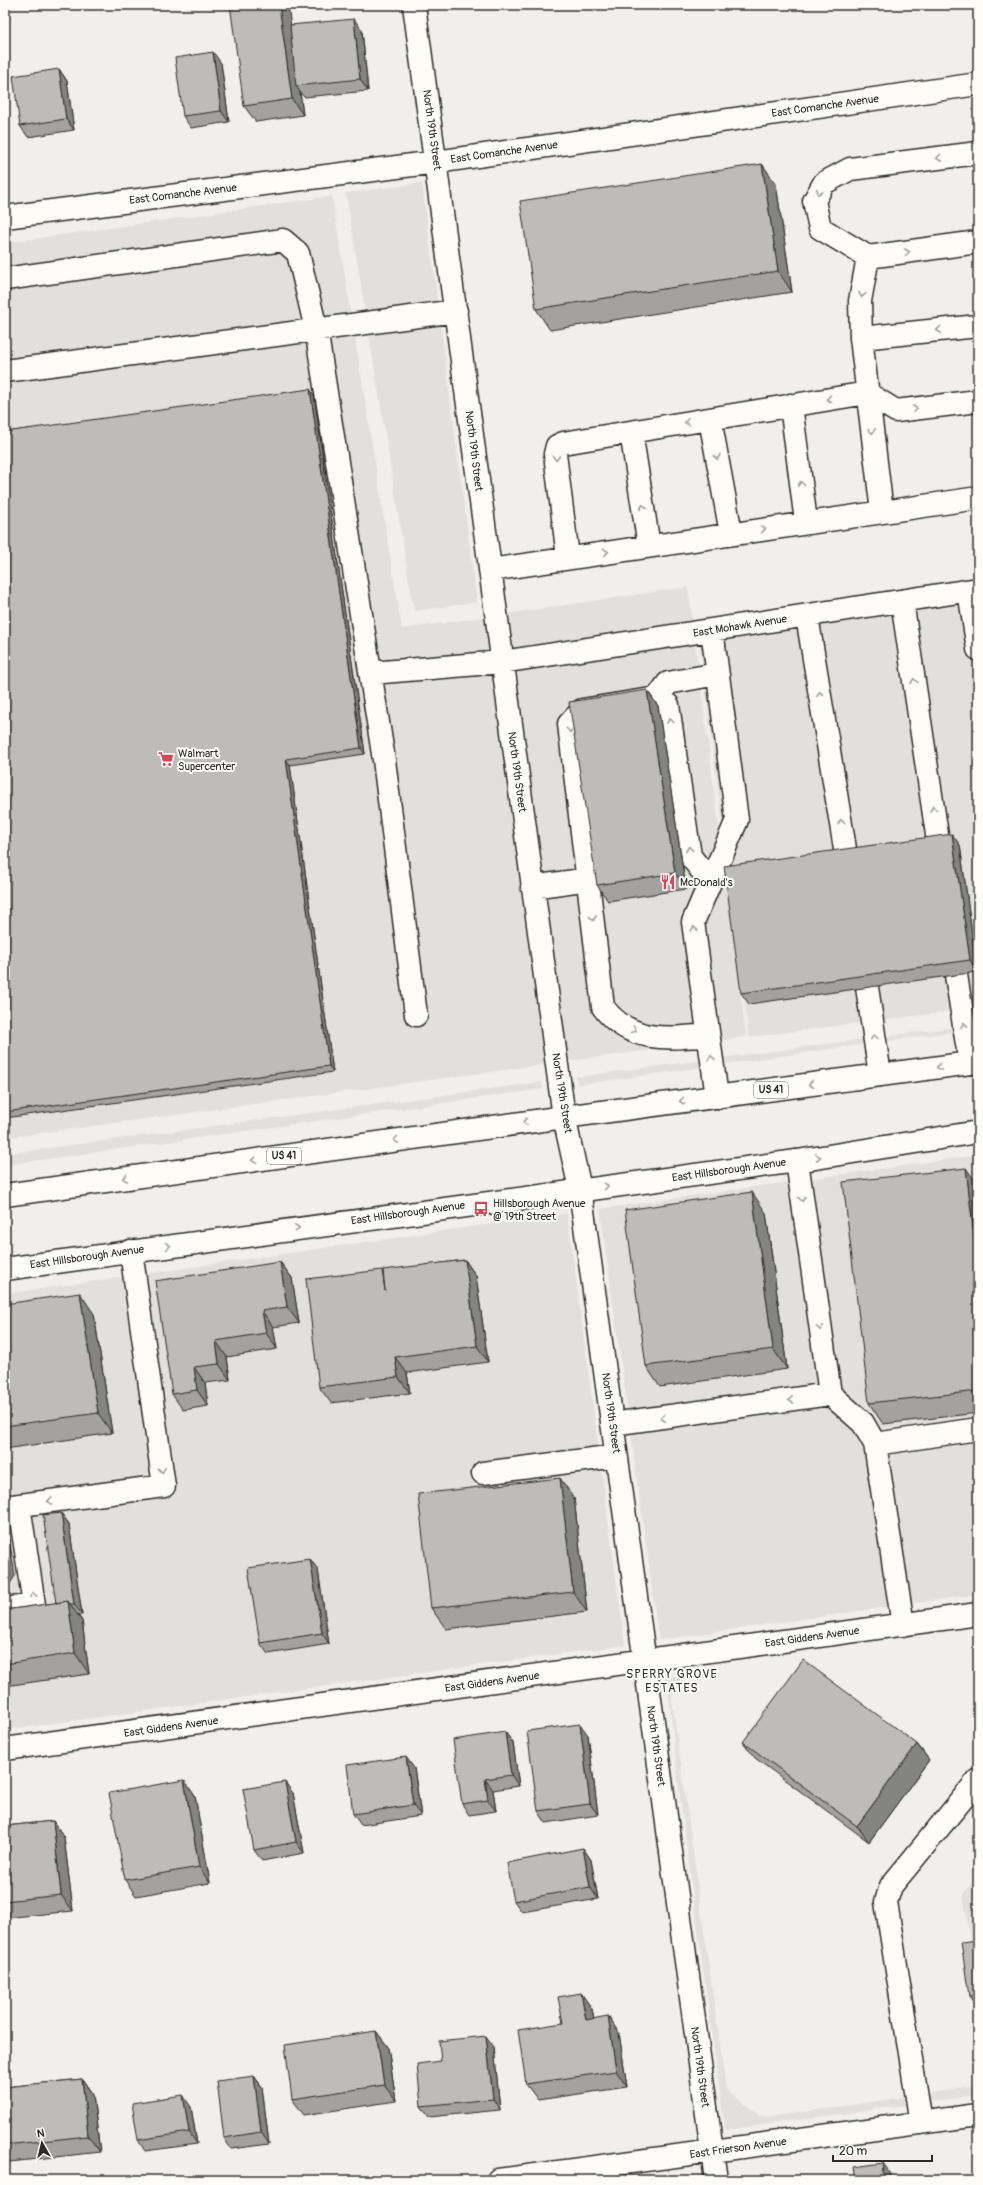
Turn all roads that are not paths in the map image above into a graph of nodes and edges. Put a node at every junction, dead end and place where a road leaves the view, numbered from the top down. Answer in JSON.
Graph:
{"nodes":[{"id":1,"x":414,"y":5,"type":"edge"},
{"id":2,"x":978,"y":84,"type":"edge"},
{"id":3,"x":978,"y":153,"type":"edge"},
{"id":4,"x":436,"y":162,"type":"junction"},
{"id":5,"x":5,"y":217,"type":"edge"},
{"id":6,"x":978,"y":242,"type":"edge"},
{"id":7,"x":868,"y":257,"type":"junction"},
{"id":8,"x":5,"y":279,"type":"edge"},
{"id":9,"x":456,"y":311,"type":"junction"},
{"id":10,"x":978,"y":326,"type":"edge"},
{"id":11,"x":316,"y":329,"type":"junction"},
{"id":12,"x":861,"y":338,"type":"junction"},
{"id":13,"x":5,"y":371,"type":"edge"},
{"id":14,"x":867,"y":392,"type":"junction"},
{"id":15,"x":978,"y":401,"type":"edge"},
{"id":16,"x":791,"y":406,"type":"junction"},
{"id":17,"x":710,"y":418,"type":"junction"},
{"id":18,"x":631,"y":432,"type":"junction"},
{"id":19,"x":978,"y":498,"type":"edge"},
{"id":20,"x":882,"y":512,"type":"junction"},
{"id":21,"x":806,"y":522,"type":"junction"},
{"id":22,"x":731,"y":534,"type":"junction"},
{"id":23,"x":649,"y":546,"type":"junction"},
{"id":24,"x":568,"y":557,"type":"junction"},
{"id":25,"x":490,"y":570,"type":"junction"},
{"id":26,"x":974,"y":590,"type":"edge"},
{"id":27,"x":902,"y":601,"type":"junction"},
{"id":28,"x":807,"y":616,"type":"junction"},
{"id":29,"x":712,"y":630,"type":"junction"},
{"id":30,"x":978,"y":649,"type":"edge"},
{"id":31,"x":502,"y":662,"type":"junction"},
{"id":32,"x":371,"y":672,"type":"junction"},
{"id":33,"x":717,"y":674,"type":"junction"},
{"id":34,"x":656,"y":698,"type":"junction"},
{"id":35,"x":939,"y":848,"type":"edge"},
{"id":36,"x":847,"y":861,"type":"edge"},
{"id":37,"x":589,"y":879,"type":"junction"},
{"id":38,"x":710,"y":881,"type":"junction"},
{"id":39,"x":532,"y":887,"type":"junction"},
{"id":40,"x":956,"y":975,"type":"edge"},
{"id":41,"x":867,"y":987,"type":"edge"},
{"id":42,"x":416,"y":1015,"type":"dead end"},
{"id":43,"x":708,"y":1035,"type":"junction"},
{"id":44,"x":974,"y":1063,"type":"edge"},
{"id":45,"x":880,"y":1075,"type":"junction"},
{"id":46,"x":718,"y":1097,"type":"junction"},
{"id":47,"x":564,"y":1117,"type":"junction"},
{"id":48,"x":978,"y":1132,"type":"edge"},
{"id":49,"x":797,"y":1161,"type":"junction"},
{"id":50,"x":580,"y":1189,"type":"junction"},
{"id":51,"x":5,"y":1195,"type":"edge"},
{"id":52,"x":132,"y":1251,"type":"junction"},
{"id":53,"x":5,"y":1269,"type":"edge"},
{"id":54,"x":830,"y":1394,"type":"junction"},
{"id":55,"x":612,"y":1424,"type":"junction"},
{"id":56,"x":978,"y":1430,"type":"edge"},
{"id":57,"x":875,"y":1444,"type":"junction"},
{"id":58,"x":616,"y":1456,"type":"junction"},
{"id":59,"x":482,"y":1473,"type":"dead end"},
{"id":60,"x":12,"y":1506,"type":"edge"},
{"id":61,"x":5,"y":1609,"type":"edge"},
{"id":62,"x":978,"y":1614,"type":"edge"},
{"id":63,"x":903,"y":1624,"type":"junction"},
{"id":64,"x":644,"y":1661,"type":"junction"},
{"id":65,"x":5,"y":1749,"type":"edge"},
{"id":66,"x":978,"y":1780,"type":"edge"},
{"id":67,"x":978,"y":2115,"type":"edge"},
{"id":68,"x":921,"y":2122,"type":"junction"},
{"id":69,"x":711,"y":2151,"type":"junction"},
{"id":70,"x":498,"y":2180,"type":"edge"},
{"id":71,"x":716,"y":2180,"type":"edge"}],
"edges":[{"from":1,"to":4,"type":"street","name":"North 19th Street"},
{"from":2,"to":4,"type":"street","name":"East Comanche Avenue"},
{"from":3,"to":7,"type":"street","one_way":true},
{"from":4,"to":5,"type":"street","name":"East Comanche Avenue"},
{"from":4,"to":9,"type":"street","name":"North 19th Street"},
{"from":7,"to":6,"type":"street","one_way":true},
{"from":7,"to":12,"type":"street","one_way":true},
{"from":8,"to":11,"type":"street"},
{"from":9,"to":11,"type":"street"},
{"from":9,"to":25,"type":"street","name":"North 19th Street"},
{"from":10,"to":12,"type":"street","one_way":true},
{"from":11,"to":13,"type":"street"},
{"from":11,"to":32,"type":"street"},
{"from":12,"to":14,"type":"street"},
{"from":14,"to":15,"type":"street","one_way":true},
{"from":14,"to":16,"type":"street","one_way":true},
{"from":14,"to":20,"type":"street","one_way":true},
{"from":16,"to":17,"type":"street"},
{"from":21,"to":16,"type":"street","one_way":true},
{"from":17,"to":18,"type":"street","one_way":true},
{"from":17,"to":22,"type":"street","one_way":true},
{"from":23,"to":18,"type":"street","one_way":true},
{"from":18,"to":24,"type":"street","one_way":true},
{"from":19,"to":20,"type":"street"},
{"from":20,"to":21,"type":"street"},
{"from":22,"to":21,"type":"street","one_way":true},
{"from":22,"to":23,"type":"street"},
{"from":24,"to":23,"type":"street","one_way":true},
{"from":24,"to":25,"type":"street"},
{"from":25,"to":31,"type":"street","name":"North 19th Street"},
{"from":26,"to":27,"type":"street","name":"East Mohawk Avenue"},
{"from":26,"to":30,"type":"street"},
{"from":27,"to":28,"type":"street","name":"East Mohawk Avenue"},
{"from":35,"to":27,"type":"street","one_way":true},
{"from":28,"to":29,"type":"street","name":"East Mohawk Avenue"},
{"from":36,"to":28,"type":"street","one_way":true},
{"from":29,"to":31,"type":"street","name":"East Mohawk Avenue"},
{"from":29,"to":33,"type":"street"},
{"from":31,"to":32,"type":"street","name":"East Mohawk Avenue"},
{"from":31,"to":39,"type":"street","name":"North 19th Street"},
{"from":32,"to":42,"type":"street"},
{"from":33,"to":34,"type":"street"},
{"from":33,"to":38,"type":"street"},
{"from":34,"to":37,"type":"street","one_way":true},
{"from":38,"to":34,"type":"street","one_way":true},
{"from":37,"to":39,"type":"street"},
{"from":37,"to":43,"type":"street","one_way":true},
{"from":43,"to":38,"type":"street","one_way":true},
{"from":39,"to":47,"type":"street","name":"North 19th Street"},
{"from":44,"to":40,"type":"street","one_way":true},
{"from":45,"to":41,"type":"street","one_way":true},
{"from":46,"to":43,"type":"street","one_way":true},
{"from":44,"to":45,"type":"street","number":"US 41","one_way":true},
{"from":45,"to":46,"type":"street","number":"US 41","one_way":true},
{"from":46,"to":47,"type":"street","number":"US 41","one_way":true},
{"from":47,"to":50,"type":"street","name":"North 19th Street"},
{"from":47,"to":51,"type":"street","number":"US 41","one_way":true},
{"from":49,"to":48,"type":"street","name":"East Hillsborough Avenue","one_way":true},
{"from":50,"to":49,"type":"street","name":"East Hillsborough Avenue","one_way":true},
{"from":49,"to":54,"type":"street","one_way":true},
{"from":52,"to":50,"type":"street","name":"East Hillsborough Avenue","one_way":true},
{"from":50,"to":55,"type":"street","name":"North 19th Street"},
{"from":52,"to":53,"type":"street","name":"East Hillsborough Avenue"},
{"from":52,"to":60,"type":"street","one_way":true},
{"from":54,"to":55,"type":"street","one_way":true},
{"from":54,"to":57,"type":"street"},
{"from":55,"to":58,"type":"street","name":"North 19th Street"},
{"from":56,"to":57,"type":"street"},
{"from":57,"to":63,"type":"street"},
{"from":58,"to":59,"type":"street"},
{"from":58,"to":64,"type":"street","name":"North 19th Street"},
{"from":61,"to":60,"type":"street","one_way":true},
{"from":62,"to":63,"type":"street","name":"East Giddens Avenue"},
{"from":63,"to":64,"type":"street","name":"East Giddens Avenue"},
{"from":64,"to":65,"type":"street","name":"East Giddens Avenue"},
{"from":64,"to":69,"type":"street","name":"North 19th Street"},
{"from":66,"to":68,"type":"street"},
{"from":67,"to":68,"type":"street","name":"East Frierson Avenue"},
{"from":68,"to":69,"type":"street","name":"East Frierson Avenue"},
{"from":69,"to":70,"type":"street","name":"East Frierson Avenue"},
{"from":69,"to":71,"type":"street","name":"North 19th Street"}]}
